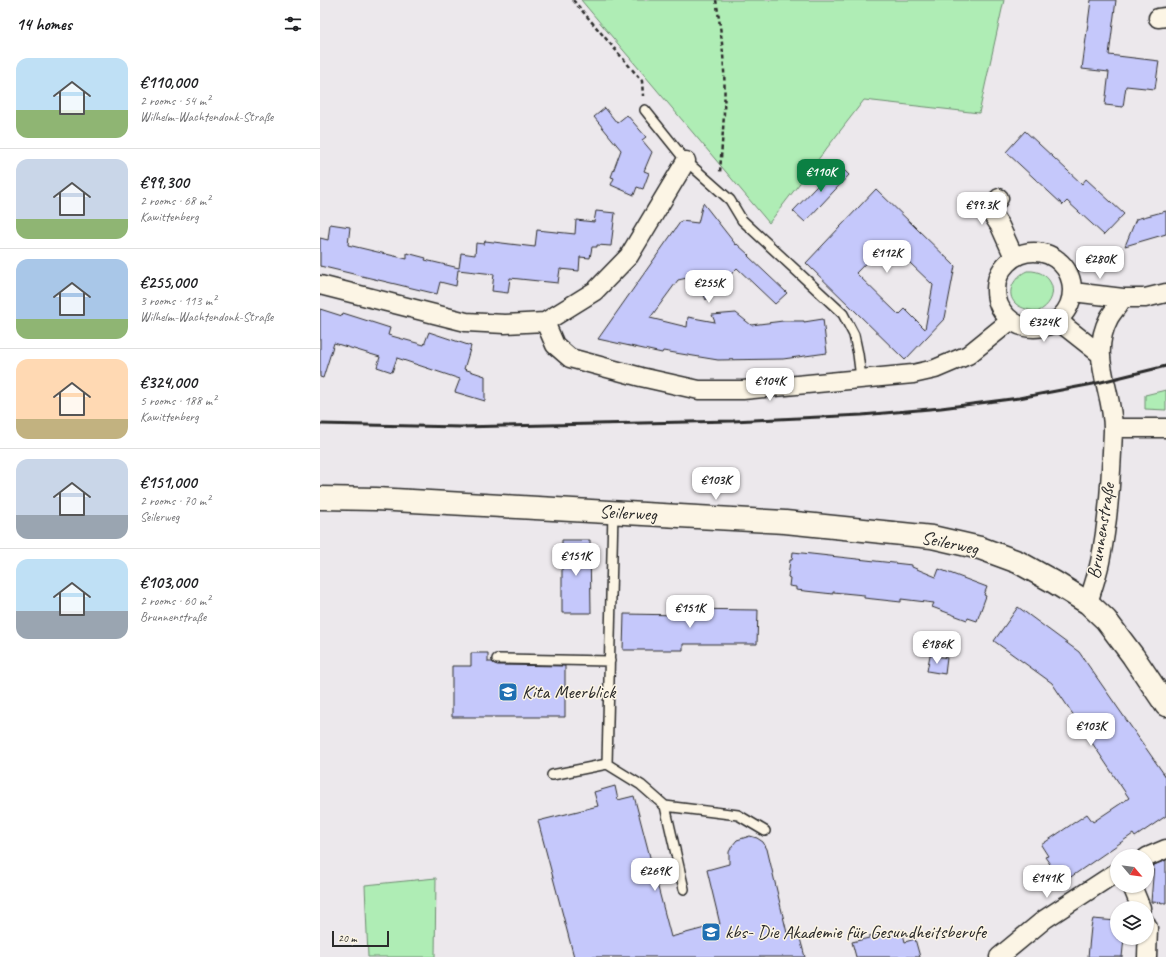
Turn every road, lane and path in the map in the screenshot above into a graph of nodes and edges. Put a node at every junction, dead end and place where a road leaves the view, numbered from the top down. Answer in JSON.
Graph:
{"nodes":[{"id":1,"x":573,"y":0,"type":"edge"},
{"id":2,"x":716,"y":0,"type":"edge"},
{"id":3,"x":645,"y":110,"type":"joint"},
{"id":4,"x":686,"y":161,"type":"junction"},
{"id":5,"x":718,"y":188,"type":"junction"},
{"id":6,"x":999,"y":198,"type":"dead end"},
{"id":7,"x":1014,"y":257,"type":"junction"},
{"id":8,"x":320,"y":285,"type":"edge"},
{"id":9,"x":1073,"y":292,"type":"junction"},
{"id":10,"x":1166,"y":293,"type":"edge"},
{"id":11,"x":1123,"y":298,"type":"junction"},
{"id":12,"x":1010,"y":321,"type":"junction"},
{"id":13,"x":1060,"y":321,"type":"junction"},
{"id":14,"x":545,"y":322,"type":"junction"},
{"id":15,"x":1100,"y":354,"type":"junction"},
{"id":16,"x":861,"y":378,"type":"junction"},
{"id":17,"x":1166,"y":428,"type":"edge"},
{"id":18,"x":1113,"y":430,"type":"junction"},
{"id":19,"x":320,"y":498,"type":"edge"},
{"id":20,"x":613,"y":512,"type":"junction"},
{"id":21,"x":1088,"y":603,"type":"junction"},
{"id":22,"x":497,"y":659,"type":"dead end"},
{"id":23,"x":610,"y":661,"type":"junction"},
{"id":24,"x":1166,"y":705,"type":"edge"},
{"id":25,"x":607,"y":764,"type":"junction"},
{"id":26,"x":552,"y":775,"type":"dead end"},
{"id":27,"x":665,"y":806,"type":"junction"},
{"id":28,"x":765,"y":831,"type":"dead end"},
{"id":29,"x":1166,"y":849,"type":"edge"},
{"id":30,"x":1154,"y":854,"type":"edge"},
{"id":31,"x":1110,"y":877,"type":"edge"},
{"id":32,"x":684,"y":889,"type":"dead end"},
{"id":33,"x":1147,"y":945,"type":"edge"},
{"id":34,"x":999,"y":957,"type":"edge"},
{"id":35,"x":1147,"y":957,"type":"edge"}],
"edges":[{"from":1,"to":3,"type":"path"},
{"from":2,"to":5,"type":"path"},
{"from":3,"to":4,"type":"lane"},
{"from":4,"to":5,"type":"lane"},
{"from":4,"to":14,"type":"street"},
{"from":5,"to":16,"type":"lane"},
{"from":6,"to":7,"type":"street"},
{"from":7,"to":9,"type":"street"},
{"from":7,"to":12,"type":"street"},
{"from":8,"to":14,"type":"street"},
{"from":9,"to":11,"type":"street"},
{"from":9,"to":13,"type":"street"},
{"from":10,"to":11,"type":"street"},
{"from":11,"to":15,"type":"street","name":"Brunnenstraße"},
{"from":12,"to":13,"type":"street"},
{"from":12,"to":16,"type":"street"},
{"from":13,"to":15,"type":"street"},
{"from":14,"to":16,"type":"street"},
{"from":15,"to":18,"type":"street","name":"Brunnenstraße"},
{"from":17,"to":18,"type":"street"},
{"from":18,"to":21,"type":"street","name":"Brunnenstraße"},
{"from":19,"to":20,"type":"street","name":"Seilerweg"},
{"from":20,"to":21,"type":"street","name":"Seilerweg"},
{"from":20,"to":23,"type":"lane"},
{"from":21,"to":24,"type":"street","name":"Brunnenstraße"},
{"from":22,"to":23,"type":"lane"},
{"from":23,"to":25,"type":"lane"},
{"from":25,"to":26,"type":"lane"},
{"from":25,"to":27,"type":"lane"},
{"from":27,"to":28,"type":"lane"},
{"from":27,"to":32,"type":"lane"},
{"from":29,"to":30,"type":"street"},
{"from":31,"to":34,"type":"street"},
{"from":33,"to":35,"type":"street"}]}
